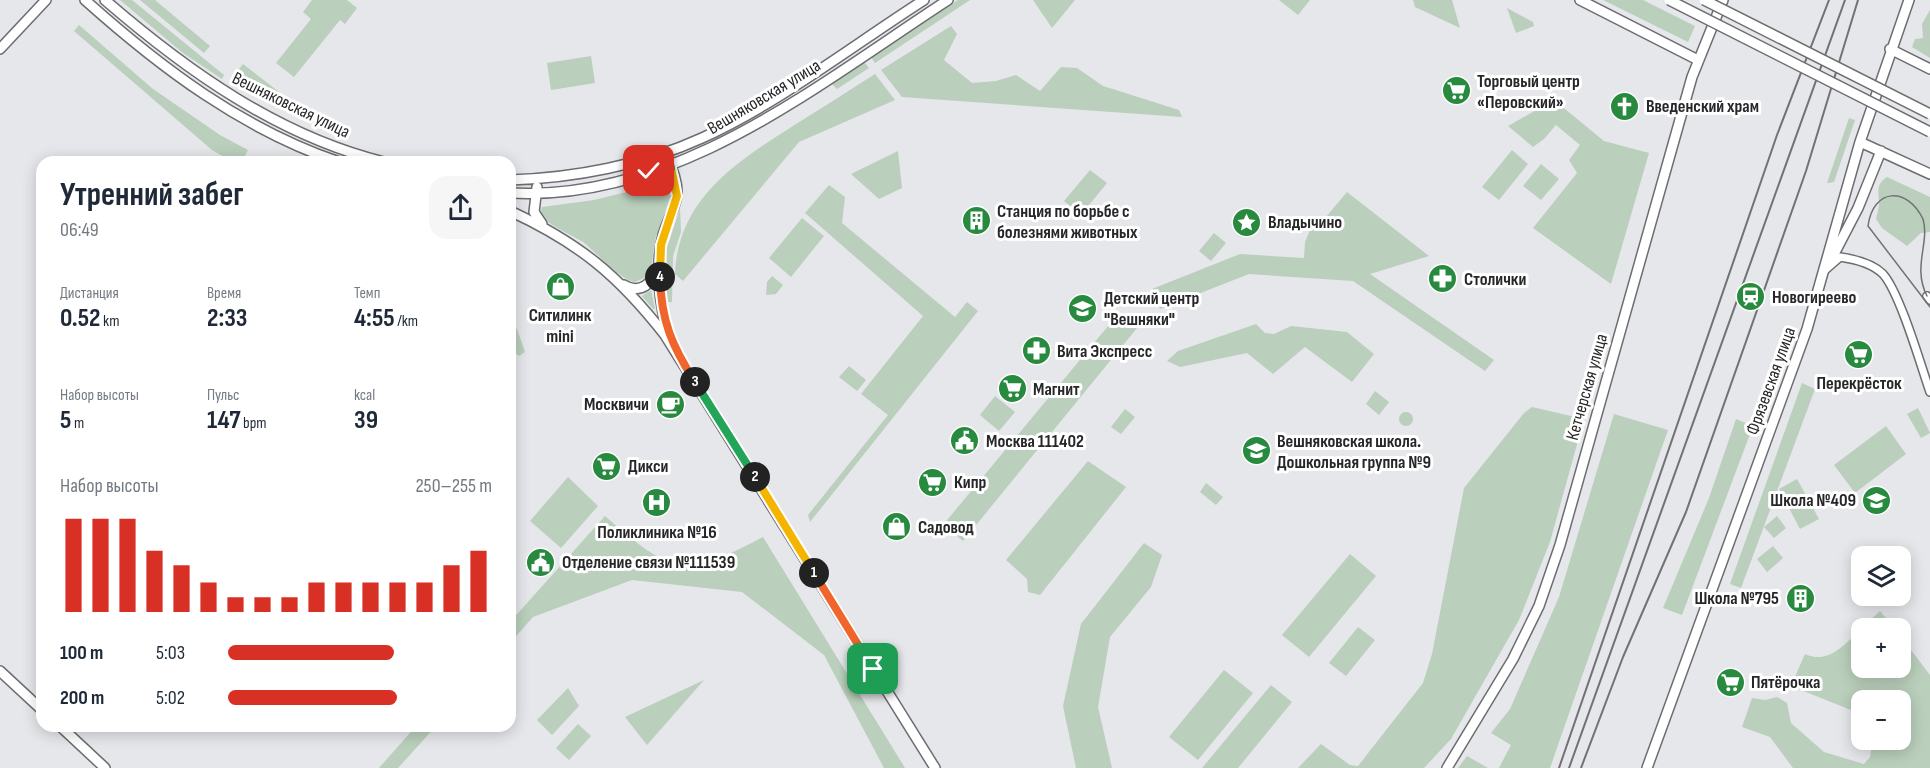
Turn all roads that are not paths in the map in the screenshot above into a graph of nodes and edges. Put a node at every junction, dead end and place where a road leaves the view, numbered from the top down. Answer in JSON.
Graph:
{"nodes":[{"id":1,"x":45,"y":0,"type":"edge"},
{"id":2,"x":86,"y":0,"type":"edge"},
{"id":3,"x":105,"y":0,"type":"edge"},
{"id":4,"x":924,"y":0,"type":"edge"},
{"id":5,"x":948,"y":0,"type":"edge"},
{"id":6,"x":1580,"y":0,"type":"edge"},
{"id":7,"x":1668,"y":0,"type":"edge"},
{"id":8,"x":1704,"y":0,"type":"edge"},
{"id":9,"x":1723,"y":0,"type":"edge"},
{"id":10,"x":1909,"y":0,"type":"edge"},
{"id":11,"x":94,"y":4,"type":"edge"},
{"id":12,"x":1890,"y":49,"type":"junction"},
{"id":13,"x":0,"y":50,"type":"edge"},
{"id":14,"x":1698,"y":60,"type":"junction"},
{"id":15,"x":1930,"y":69,"type":"edge"},
{"id":16,"x":803,"y":79,"type":"junction"},
{"id":17,"x":810,"y":90,"type":"junction"},
{"id":18,"x":1930,"y":114,"type":"edge"},
{"id":19,"x":1930,"y":132,"type":"edge"},
{"id":20,"x":1860,"y":142,"type":"junction"},
{"id":21,"x":665,"y":150,"type":"junction"},
{"id":22,"x":1881,"y":151,"type":"junction"},
{"id":23,"x":324,"y":156,"type":"edge"},
{"id":24,"x":367,"y":156,"type":"edge"},
{"id":25,"x":670,"y":164,"type":"junction"},
{"id":26,"x":1930,"y":174,"type":"edge"},
{"id":27,"x":538,"y":179,"type":"junction"},
{"id":28,"x":516,"y":180,"type":"edge"},
{"id":29,"x":536,"y":192,"type":"junction"},
{"id":30,"x":516,"y":193,"type":"edge"},
{"id":31,"x":516,"y":214,"type":"edge"},
{"id":32,"x":545,"y":227,"type":"junction"},
{"id":33,"x":660,"y":262,"type":"junction"},
{"id":34,"x":1824,"y":271,"type":"junction"},
{"id":35,"x":620,"y":282,"type":"junction"},
{"id":36,"x":676,"y":351,"type":"junction"},
{"id":37,"x":1930,"y":392,"type":"edge"},
{"id":38,"x":0,"y":671,"type":"edge"},
{"id":39,"x":36,"y":704,"type":"edge"},
{"id":40,"x":66,"y":732,"type":"edge"},
{"id":41,"x":105,"y":768,"type":"edge"},
{"id":42,"x":935,"y":768,"type":"edge"},
{"id":43,"x":1447,"y":768,"type":"edge"},
{"id":44,"x":1647,"y":768,"type":"edge"}],
"edges":[{"from":1,"to":13,"type":"main road"},
{"from":2,"to":11,"type":"main road","name":"Вешняковская улица"},
{"from":3,"to":24,"type":"main road","name":"Вешняковская улица"},
{"from":4,"to":16,"type":"main road","name":"Вешняковская улица"},
{"from":5,"to":17,"type":"main road","name":"Вешняковская улица"},
{"from":6,"to":14,"type":"main road"},
{"from":7,"to":19,"type":"main road","bridge":true},
{"from":8,"to":18,"type":"main road","bridge":true},
{"from":9,"to":14,"type":"main road","name":"Кетчерская улица"},
{"from":10,"to":12,"type":"main road","name":"Фрязевская улица"},
{"from":11,"to":23,"type":"main road","name":"Вешняковская улица"},
{"from":12,"to":15,"type":"main road"},
{"from":12,"to":20,"type":"main road","name":"Фрязевская улица"},
{"from":14,"to":43,"type":"main road","name":"Кетчерская улица"},
{"from":16,"to":17,"type":"street"},
{"from":16,"to":21,"type":"main road","name":"Вешняковская улица"},
{"from":17,"to":25,"type":"main road","name":"Вешняковская улица"},
{"from":20,"to":22,"type":"main road"},
{"from":20,"to":34,"type":"main road","name":"Фрязевская улица"},
{"from":21,"to":25,"type":"main road"},
{"from":21,"to":27,"type":"main road","name":"Вешняковская улица"},
{"from":22,"to":26,"type":"main road"},
{"from":22,"to":34,"type":"main road"},
{"from":25,"to":29,"type":"main road","name":"Вешняковская улица"},
{"from":25,"to":33,"type":"main road"},
{"from":27,"to":28,"type":"main road","name":"Вешняковская улица"},
{"from":27,"to":29,"type":"main road"},
{"from":29,"to":30,"type":"main road","name":"Вешняковская улица"},
{"from":29,"to":32,"type":"main road"},
{"from":31,"to":32,"type":"main road"},
{"from":32,"to":35,"type":"main road"},
{"from":33,"to":35,"type":"main road"},
{"from":33,"to":36,"type":"main road"},
{"from":34,"to":37,"type":"street"},
{"from":34,"to":44,"type":"main road","name":"Фрязевская улица"},
{"from":35,"to":36,"type":"main road"},
{"from":36,"to":42,"type":"main road"},
{"from":38,"to":39,"type":"main road"},
{"from":40,"to":41,"type":"main road"}]}
